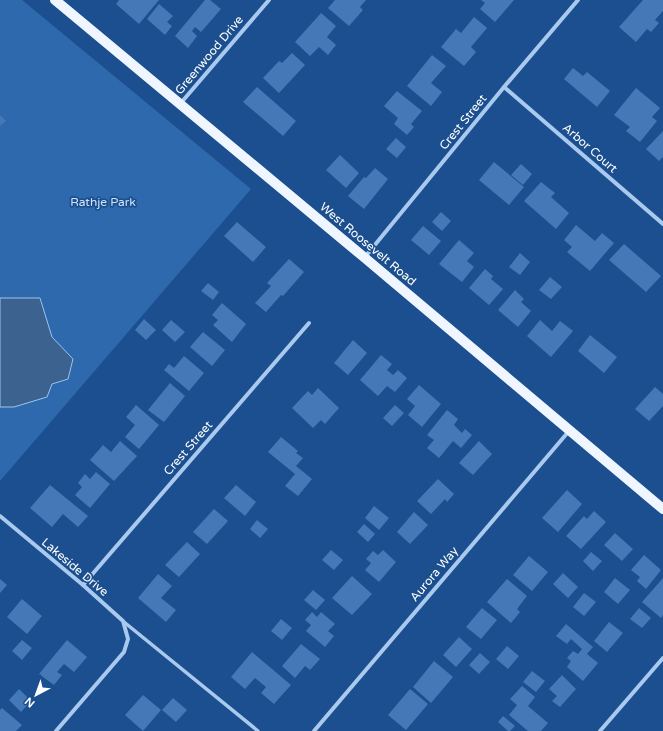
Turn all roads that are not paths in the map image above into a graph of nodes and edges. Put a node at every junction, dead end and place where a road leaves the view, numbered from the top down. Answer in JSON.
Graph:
{"nodes":[{"id":1,"x":55,"y":0,"type":"edge"},
{"id":2,"x":269,"y":0,"type":"edge"},
{"id":3,"x":578,"y":0,"type":"edge"},
{"id":4,"x":504,"y":87,"type":"junction"},
{"id":5,"x":180,"y":105,"type":"junction"},
{"id":6,"x":663,"y":224,"type":"edge"},
{"id":7,"x":365,"y":258,"type":"junction"},
{"id":8,"x":309,"y":323,"type":"dead end"},
{"id":9,"x":570,"y":430,"type":"junction"},
{"id":10,"x":663,"y":509,"type":"edge"},
{"id":11,"x":0,"y":516,"type":"edge"},
{"id":12,"x":83,"y":586,"type":"junction"},
{"id":13,"x":123,"y":621,"type":"junction"},
{"id":14,"x":663,"y":658,"type":"edge"},
{"id":15,"x":56,"y":731,"type":"edge"},
{"id":16,"x":258,"y":731,"type":"edge"},
{"id":17,"x":314,"y":731,"type":"edge"},
{"id":18,"x":600,"y":731,"type":"edge"}],
"edges":[{"from":1,"to":5,"type":"main road","name":"West Roosevelt Road"},
{"from":2,"to":5,"type":"street","name":"Greenwood Drive"},
{"from":3,"to":4,"type":"street","name":"Crest Street"},
{"from":4,"to":6,"type":"street","name":"Arbor Court"},
{"from":4,"to":7,"type":"street","name":"Crest Street"},
{"from":5,"to":7,"type":"main road","name":"West Roosevelt Road"},
{"from":7,"to":9,"type":"main road","name":"West Roosevelt Road"},
{"from":8,"to":12,"type":"street","name":"Crest Street"},
{"from":9,"to":10,"type":"main road","name":"West Roosevelt Road"},
{"from":9,"to":17,"type":"street","name":"Aurora Way"},
{"from":11,"to":12,"type":"street","name":"Lakeside Drive"},
{"from":12,"to":13,"type":"street","name":"Lakeside Drive"},
{"from":13,"to":15,"type":"street"},
{"from":13,"to":16,"type":"street"},
{"from":14,"to":18,"type":"street"}]}
